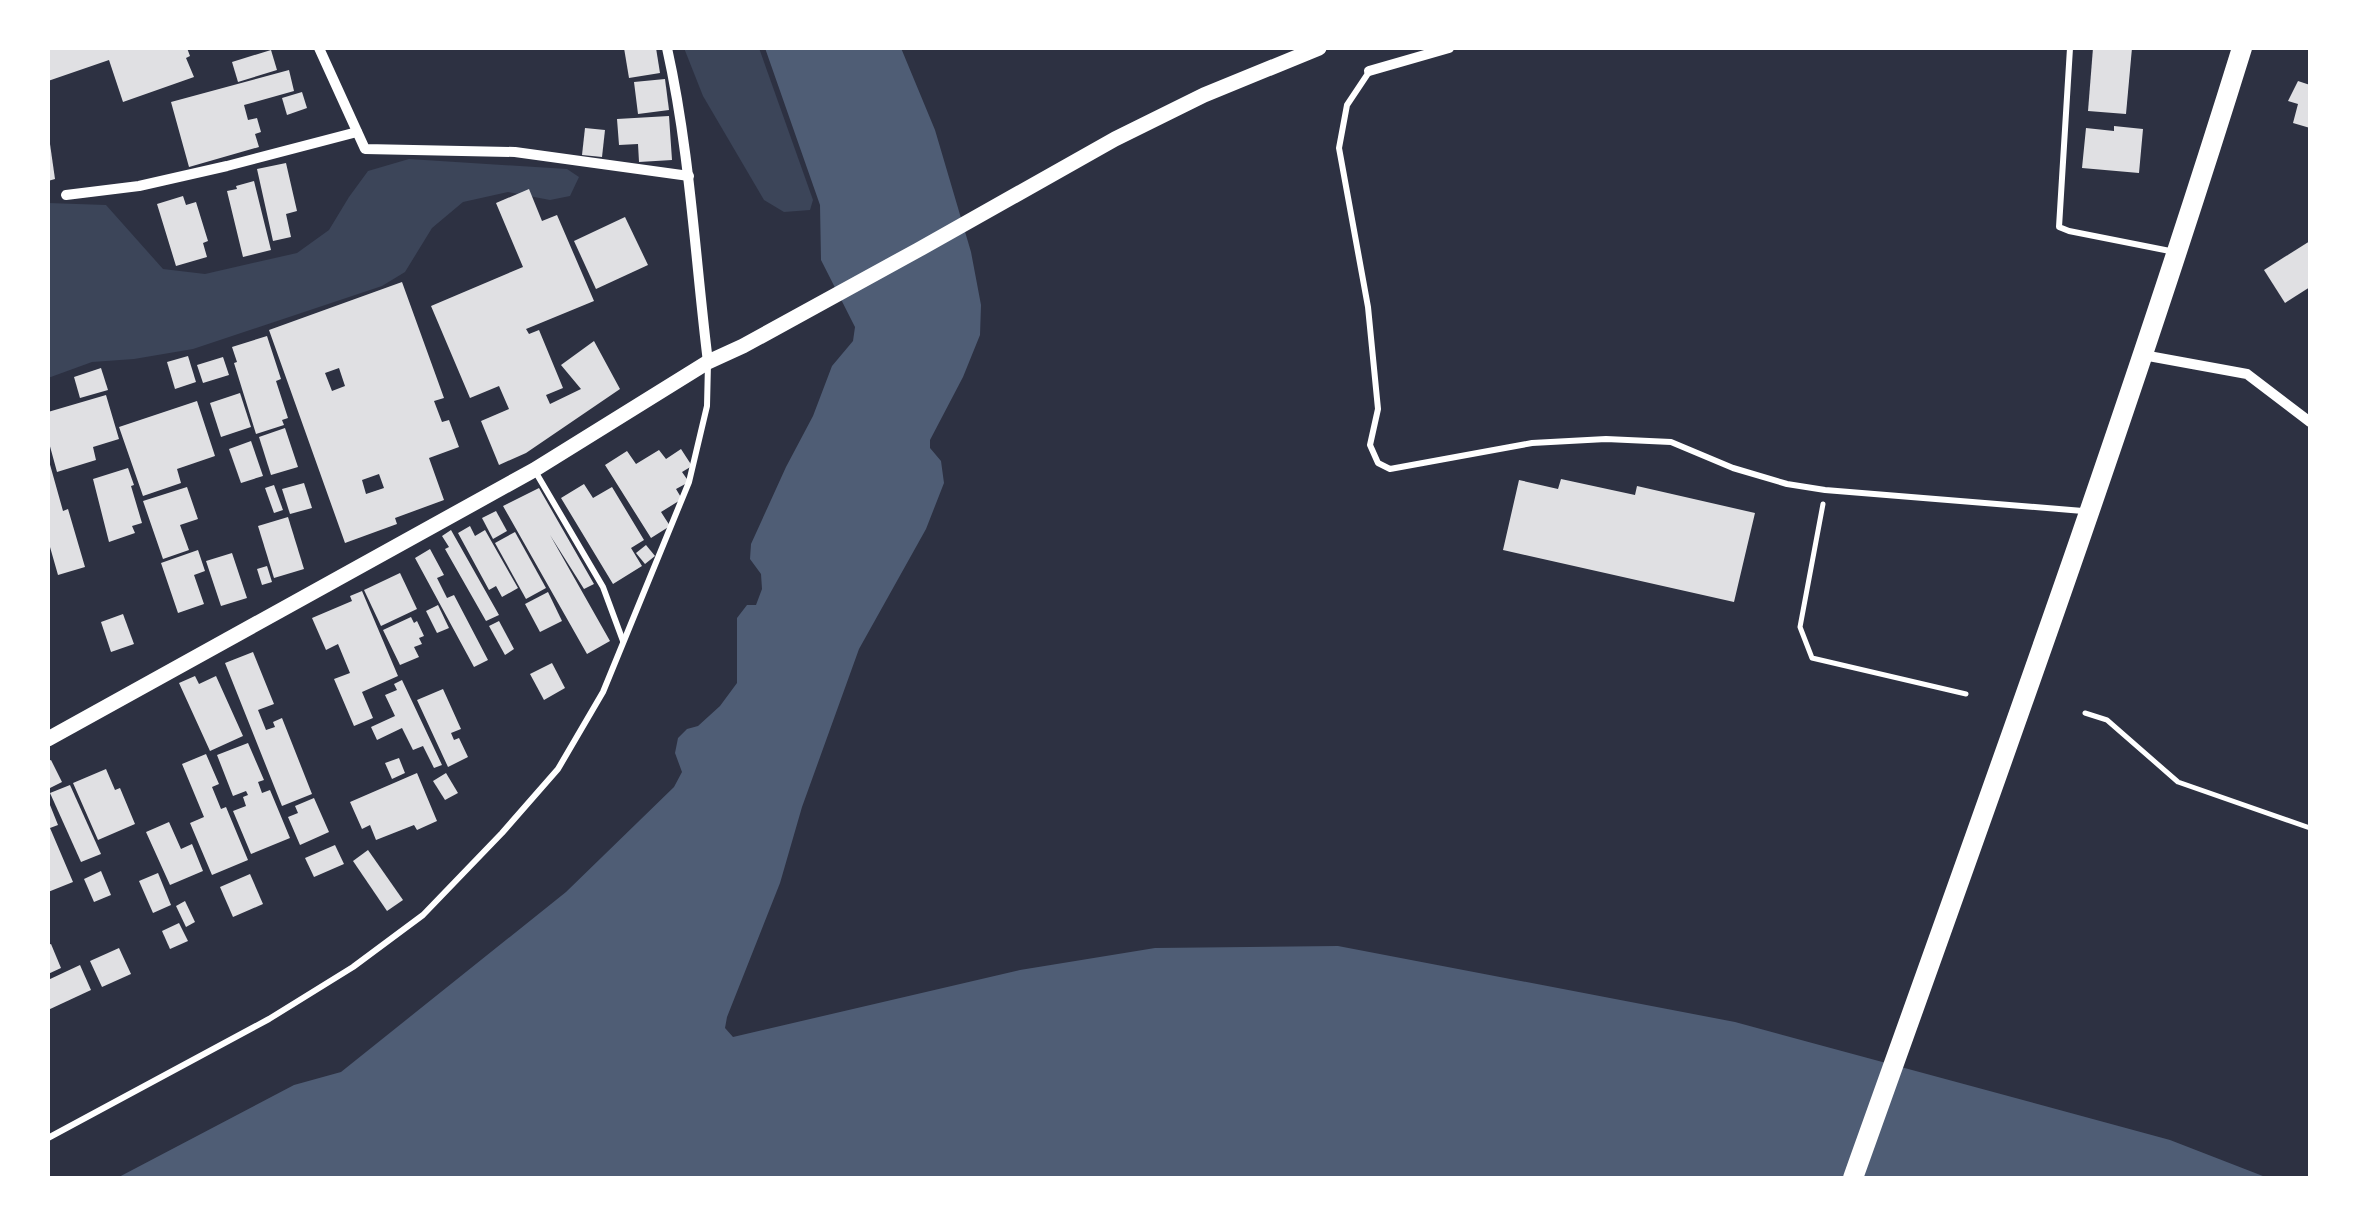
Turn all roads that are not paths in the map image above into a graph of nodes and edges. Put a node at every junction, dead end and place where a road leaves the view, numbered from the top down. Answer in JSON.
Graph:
{"nodes":[{"id":1,"x":319,"y":48,"type":"edge"},
{"id":2,"x":667,"y":48,"type":"edge"},
{"id":3,"x":1449,"y":48,"type":"edge"},
{"id":4,"x":2070,"y":48,"type":"edge"},
{"id":5,"x":2242,"y":48,"type":"edge"},
{"id":6,"x":1313,"y":50,"type":"edge"},
{"id":7,"x":1369,"y":71,"type":"joint"},
{"id":8,"x":357,"y":132,"type":"junction"},
{"id":9,"x":689,"y":176,"type":"junction"},
{"id":10,"x":66,"y":194,"type":"dead end"},
{"id":11,"x":2178,"y":253,"type":"junction"},
{"id":12,"x":2144,"y":355,"type":"junction"},
{"id":13,"x":708,"y":362,"type":"junction"},
{"id":14,"x":2310,"y":422,"type":"edge"},
{"id":15,"x":534,"y":470,"type":"junction"},
{"id":16,"x":2090,"y":511,"type":"junction"},
{"id":17,"x":624,"y":642,"type":"junction"},
{"id":18,"x":48,"y":739,"type":"edge"},
{"id":19,"x":48,"y":1138,"type":"edge"},
{"id":20,"x":1854,"y":1178,"type":"edge"}],
"edges":[{"from":1,"to":8,"type":"street"},
{"from":2,"to":9,"type":"street"},
{"from":3,"to":7,"type":"street"},
{"from":4,"to":11,"type":"lane"},
{"from":5,"to":11,"type":"highway"},
{"from":6,"to":13,"type":"street"},
{"from":7,"to":16,"type":"lane"},
{"from":8,"to":9,"type":"street"},
{"from":8,"to":10,"type":"street"},
{"from":9,"to":13,"type":"street"},
{"from":11,"to":12,"type":"highway"},
{"from":12,"to":14,"type":"street"},
{"from":12,"to":16,"type":"highway"},
{"from":13,"to":15,"type":"street"},
{"from":13,"to":17,"type":"lane"},
{"from":15,"to":17,"type":"lane"},
{"from":15,"to":18,"type":"street"},
{"from":16,"to":20,"type":"highway"},
{"from":17,"to":19,"type":"lane"}]}
